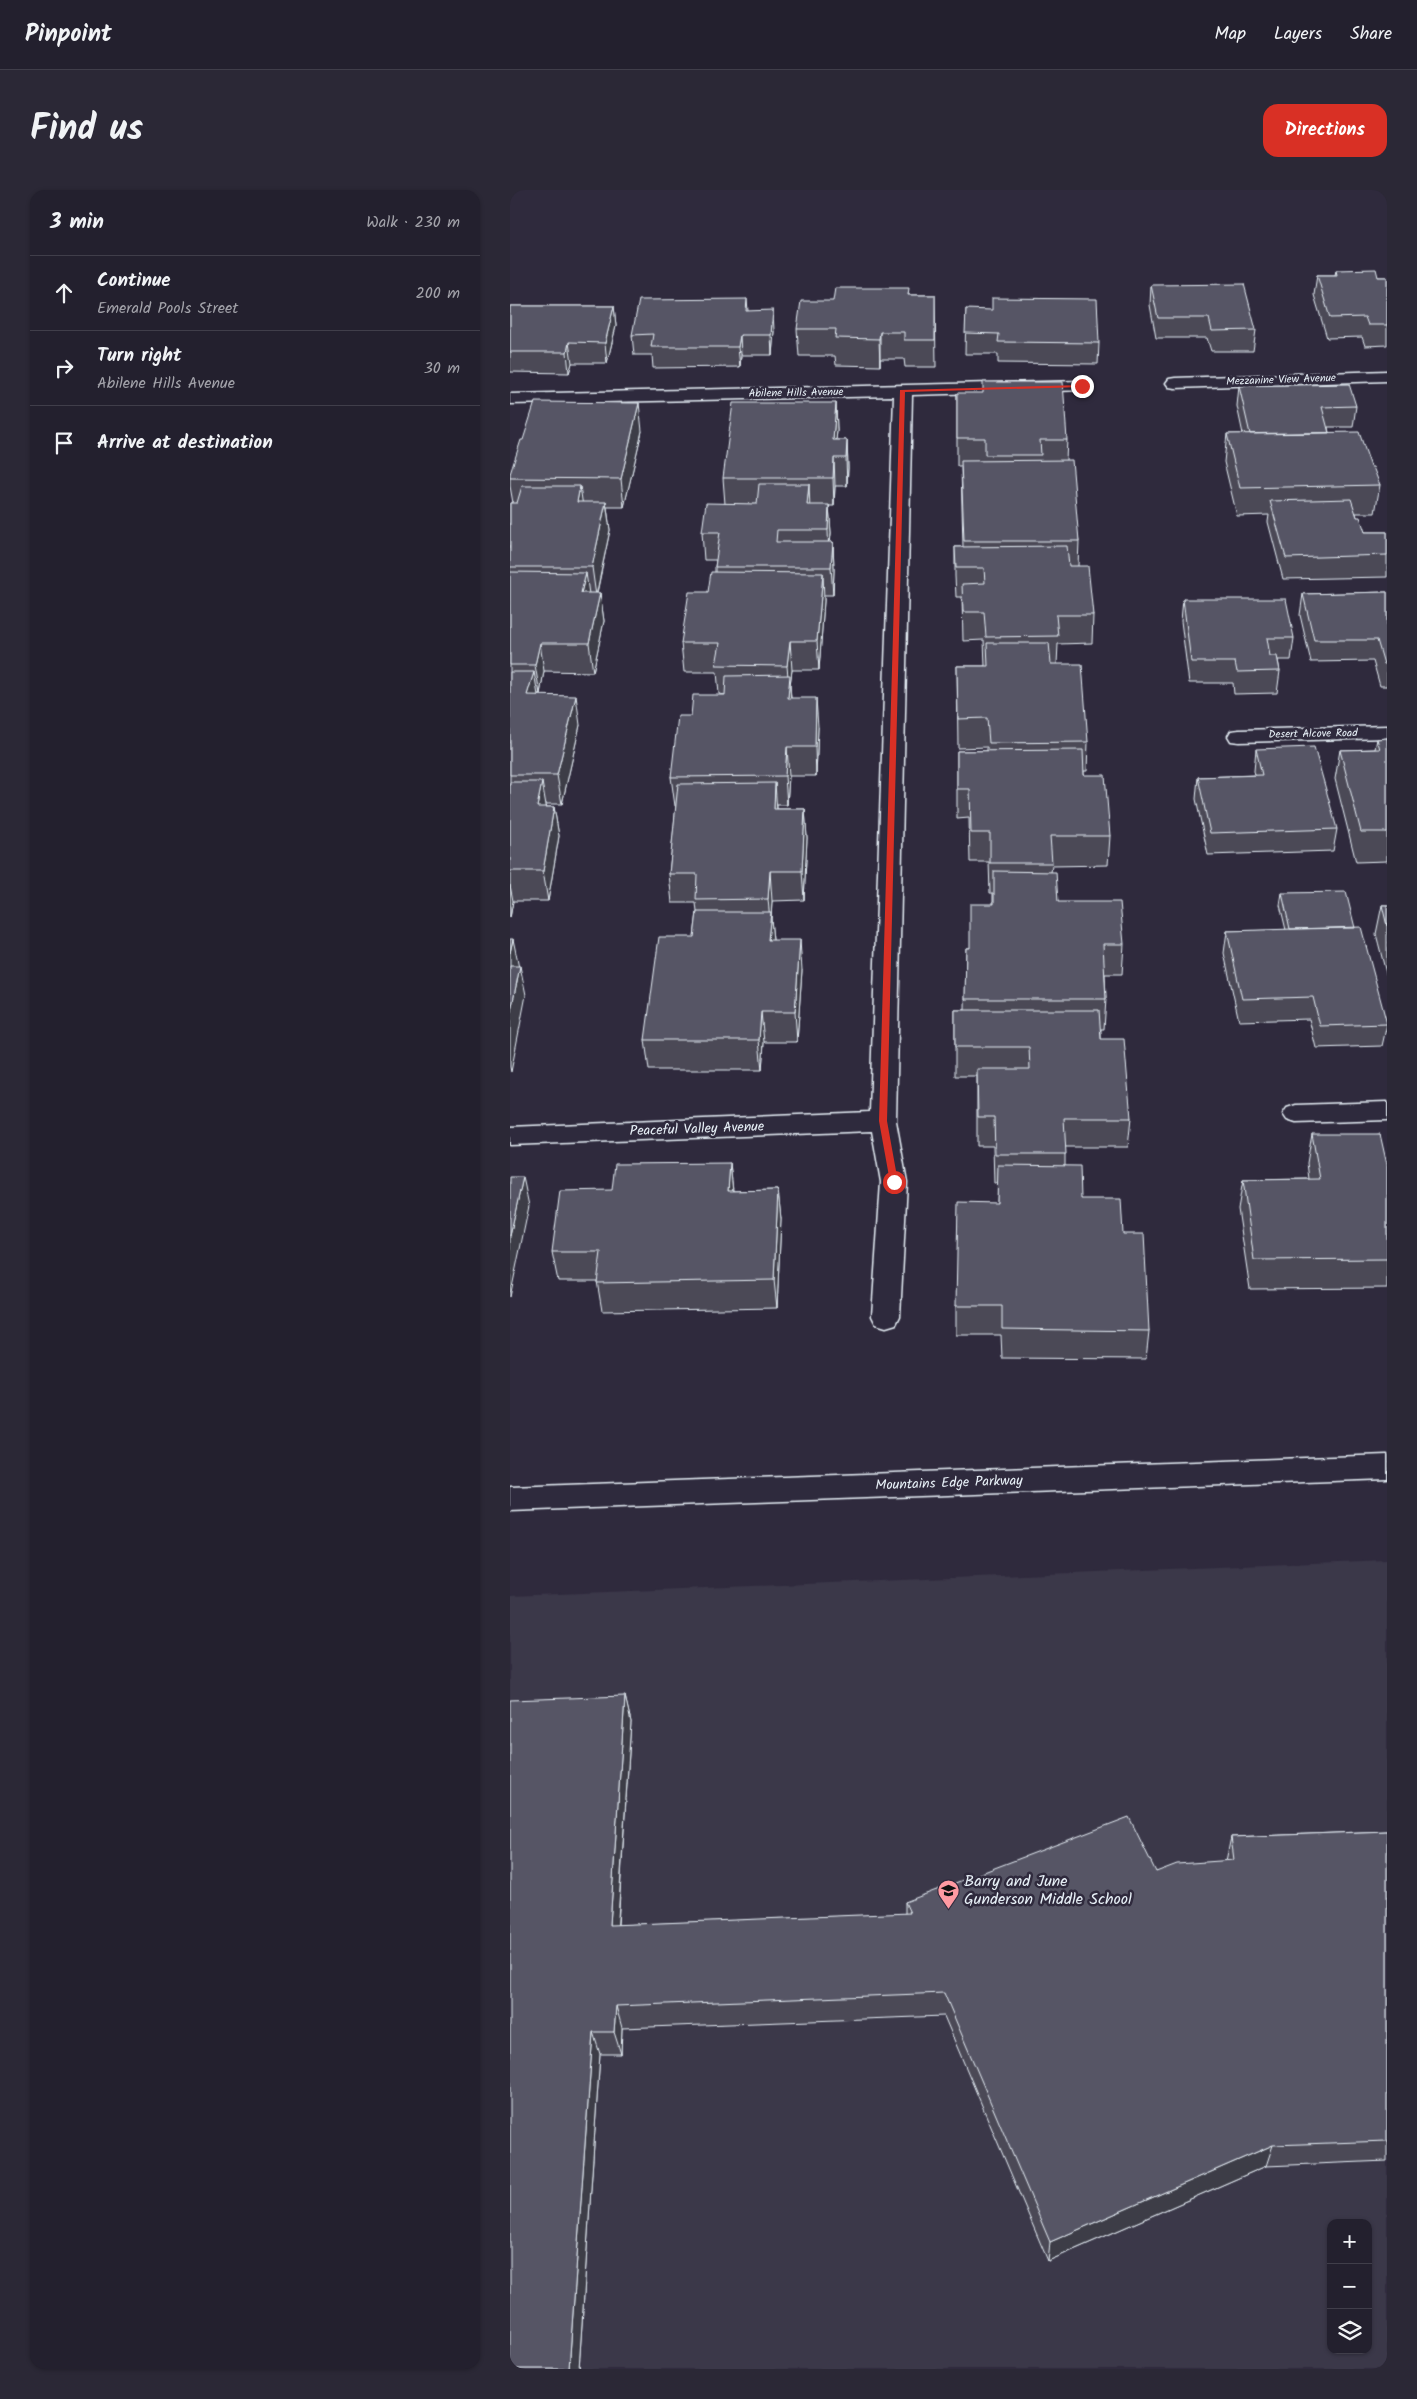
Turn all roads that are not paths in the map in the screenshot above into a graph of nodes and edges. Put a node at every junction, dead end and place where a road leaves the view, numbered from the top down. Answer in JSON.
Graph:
{"nodes":[{"id":1,"x":1387,"y":376,"type":"edge"},
{"id":2,"x":1175,"y":383,"type":"dead end"},
{"id":3,"x":1082,"y":386,"type":"dead end"},
{"id":4,"x":903,"y":390,"type":"junction"},
{"id":5,"x":510,"y":399,"type":"edge"},
{"id":6,"x":1387,"y":732,"type":"edge"},
{"id":7,"x":1239,"y":736,"type":"dead end"},
{"id":8,"x":1387,"y":1111,"type":"edge"},
{"id":9,"x":1296,"y":1114,"type":"dead end"},
{"id":10,"x":883,"y":1121,"type":"junction"},
{"id":11,"x":510,"y":1136,"type":"edge"},
{"id":12,"x":886,"y":1316,"type":"dead end"},
{"id":13,"x":1387,"y":1467,"type":"edge"},
{"id":14,"x":510,"y":1499,"type":"edge"}],
"edges":[{"from":1,"to":2,"type":"street","name":"Mezzanine View Avenue"},
{"from":3,"to":4,"type":"street","name":"Abilene Hills Avenue"},
{"from":4,"to":5,"type":"street","name":"Abilene Hills Avenue"},
{"from":4,"to":10,"type":"street"},
{"from":6,"to":7,"type":"street","name":"Desert Alcove Road"},
{"from":8,"to":9,"type":"street"},
{"from":10,"to":11,"type":"street","name":"Peaceful Valley Avenue"},
{"from":10,"to":12,"type":"street"},
{"from":13,"to":14,"type":"street","name":"Mountains Edge Parkway"}]}
